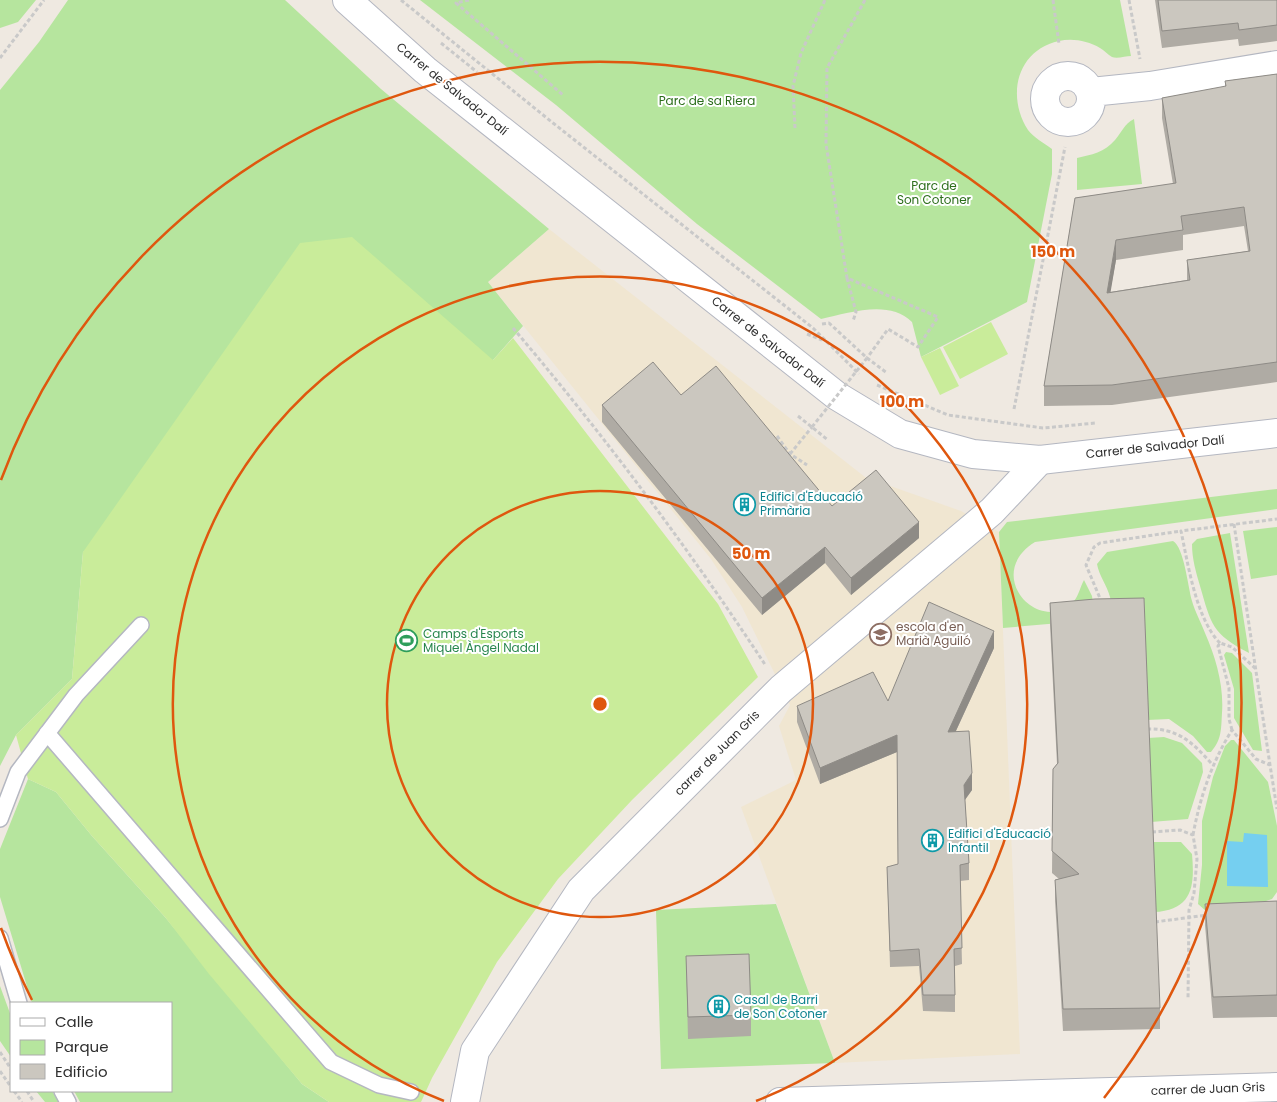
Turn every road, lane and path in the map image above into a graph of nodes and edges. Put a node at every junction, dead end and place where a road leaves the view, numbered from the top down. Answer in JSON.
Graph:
{"nodes":[{"id":1,"x":44,"y":0,"type":"edge"},
{"id":2,"x":348,"y":0,"type":"edge"},
{"id":3,"x":401,"y":0,"type":"edge"},
{"id":4,"x":469,"y":0,"type":"edge"},
{"id":5,"x":825,"y":0,"type":"edge"},
{"id":6,"x":865,"y":0,"type":"edge"},
{"id":7,"x":1054,"y":0,"type":"edge"},
{"id":8,"x":1129,"y":0,"type":"edge"},
{"id":9,"x":1059,"y":44,"type":"dead end"},
{"id":10,"x":0,"y":58,"type":"edge"},
{"id":11,"x":1140,"y":58,"type":"dead end"},
{"id":12,"x":1277,"y":65,"type":"edge"},
{"id":13,"x":1090,"y":92,"type":"dead end"},
{"id":14,"x":563,"y":95,"type":"dead end"},
{"id":15,"x":795,"y":128,"type":"dead end"},
{"id":16,"x":1065,"y":146,"type":"dead end"},
{"id":17,"x":847,"y":278,"type":"junction"},
{"id":18,"x":853,"y":321,"type":"dead end"},
{"id":19,"x":822,"y":324,"type":"dead end"},
{"id":20,"x":513,"y":328,"type":"dead end"},
{"id":21,"x":867,"y":358,"type":"junction"},
{"id":22,"x":888,"y":373,"type":"dead end"},
{"id":23,"x":864,"y":379,"type":"dead end"},
{"id":24,"x":872,"y":383,"type":"dead end"},
{"id":25,"x":1014,"y":409,"type":"dead end"},
{"id":26,"x":798,"y":416,"type":"dead end"},
{"id":27,"x":1101,"y":422,"type":"dead end"},
{"id":28,"x":812,"y":427,"type":"junction"},
{"id":29,"x":1277,"y":433,"type":"edge"},
{"id":30,"x":777,"y":436,"type":"edge"},
{"id":31,"x":828,"y":440,"type":"dead end"},
{"id":32,"x":790,"y":454,"type":"junction"},
{"id":33,"x":1040,"y":460,"type":"junction"},
{"id":34,"x":807,"y":465,"type":"dead end"},
{"id":35,"x":1277,"y":519,"type":"edge"},
{"id":36,"x":1234,"y":524,"type":"junction"},
{"id":37,"x":1180,"y":531,"type":"junction"},
{"id":38,"x":1103,"y":610,"type":"edge"},
{"id":39,"x":141,"y":625,"type":"dead end"},
{"id":40,"x":1220,"y":643,"type":"junction"},
{"id":41,"x":1256,"y":668,"type":"junction"},
{"id":42,"x":781,"y":689,"type":"junction"},
{"id":43,"x":1147,"y":729,"type":"edge"},
{"id":44,"x":1232,"y":730,"type":"junction"},
{"id":45,"x":47,"y":733,"type":"junction"},
{"id":46,"x":1213,"y":764,"type":"junction"},
{"id":47,"x":1270,"y":765,"type":"junction"},
{"id":48,"x":1277,"y":809,"type":"edge"},
{"id":49,"x":0,"y":819,"type":"edge"},
{"id":50,"x":1152,"y":832,"type":"edge"},
{"id":51,"x":1193,"y":835,"type":"junction"},
{"id":52,"x":1208,"y":915,"type":"edge"},
{"id":53,"x":1188,"y":919,"type":"junction"},
{"id":54,"x":1155,"y":922,"type":"edge"},
{"id":55,"x":0,"y":938,"type":"edge"},
{"id":56,"x":1188,"y":999,"type":"dead end"},
{"id":57,"x":19,"y":1002,"type":"edge"},
{"id":58,"x":0,"y":1052,"type":"edge"},
{"id":59,"x":10,"y":1067,"type":"edge"},
{"id":60,"x":0,"y":1071,"type":"edge"},
{"id":61,"x":10,"y":1086,"type":"edge"},
{"id":62,"x":1277,"y":1087,"type":"edge"},
{"id":63,"x":411,"y":1092,"type":"dead end"},
{"id":64,"x":465,"y":1102,"type":"edge"},
{"id":65,"x":780,"y":1102,"type":"edge"}],
"edges":[{"from":1,"to":10,"type":"path"},
{"from":2,"to":33,"type":"street","name":"Carrer de Salvador Dalí"},
{"from":3,"to":23,"type":"path"},
{"from":4,"to":14,"type":"path"},
{"from":5,"to":15,"type":"path"},
{"from":6,"to":17,"type":"path"},
{"from":7,"to":9,"type":"path"},
{"from":8,"to":11,"type":"path"},
{"from":12,"to":13,"type":"street"},
{"from":16,"to":25,"type":"path"},
{"from":17,"to":18,"type":"path"},
{"from":17,"to":21,"type":"path"},
{"from":19,"to":21,"type":"path"},
{"from":20,"to":42,"type":"path"},
{"from":21,"to":22,"type":"path"},
{"from":21,"to":28,"type":"path","bridge":true},
{"from":24,"to":27,"type":"path"},
{"from":26,"to":28,"type":"path"},
{"from":28,"to":31,"type":"path"},
{"from":28,"to":32,"type":"path"},
{"from":29,"to":33,"type":"street","name":"Carrer de Salvador Dalí"},
{"from":30,"to":32,"type":"path"},
{"from":32,"to":34,"type":"path"},
{"from":33,"to":42,"type":"street","name":"carrer de Juan Gris"},
{"from":35,"to":36,"type":"path"},
{"from":36,"to":37,"type":"path"},
{"from":36,"to":41,"type":"path"},
{"from":37,"to":38,"type":"path"},
{"from":37,"to":40,"type":"path"},
{"from":39,"to":45,"type":"lane"},
{"from":40,"to":41,"type":"path"},
{"from":40,"to":44,"type":"path"},
{"from":41,"to":47,"type":"path"},
{"from":42,"to":64,"type":"street","name":"carrer de Juan Gris"},
{"from":43,"to":46,"type":"path"},
{"from":44,"to":46,"type":"path"},
{"from":44,"to":47,"type":"path"},
{"from":45,"to":49,"type":"lane"},
{"from":45,"to":63,"type":"lane"},
{"from":46,"to":51,"type":"path"},
{"from":47,"to":48,"type":"path"},
{"from":50,"to":51,"type":"path"},
{"from":51,"to":53,"type":"path"},
{"from":52,"to":53,"type":"path"},
{"from":53,"to":54,"type":"path"},
{"from":53,"to":56,"type":"path"},
{"from":55,"to":57,"type":"lane"},
{"from":58,"to":59,"type":"path"},
{"from":60,"to":61,"type":"path"},
{"from":62,"to":65,"type":"street","name":"carrer de Juan Gris"}]}
